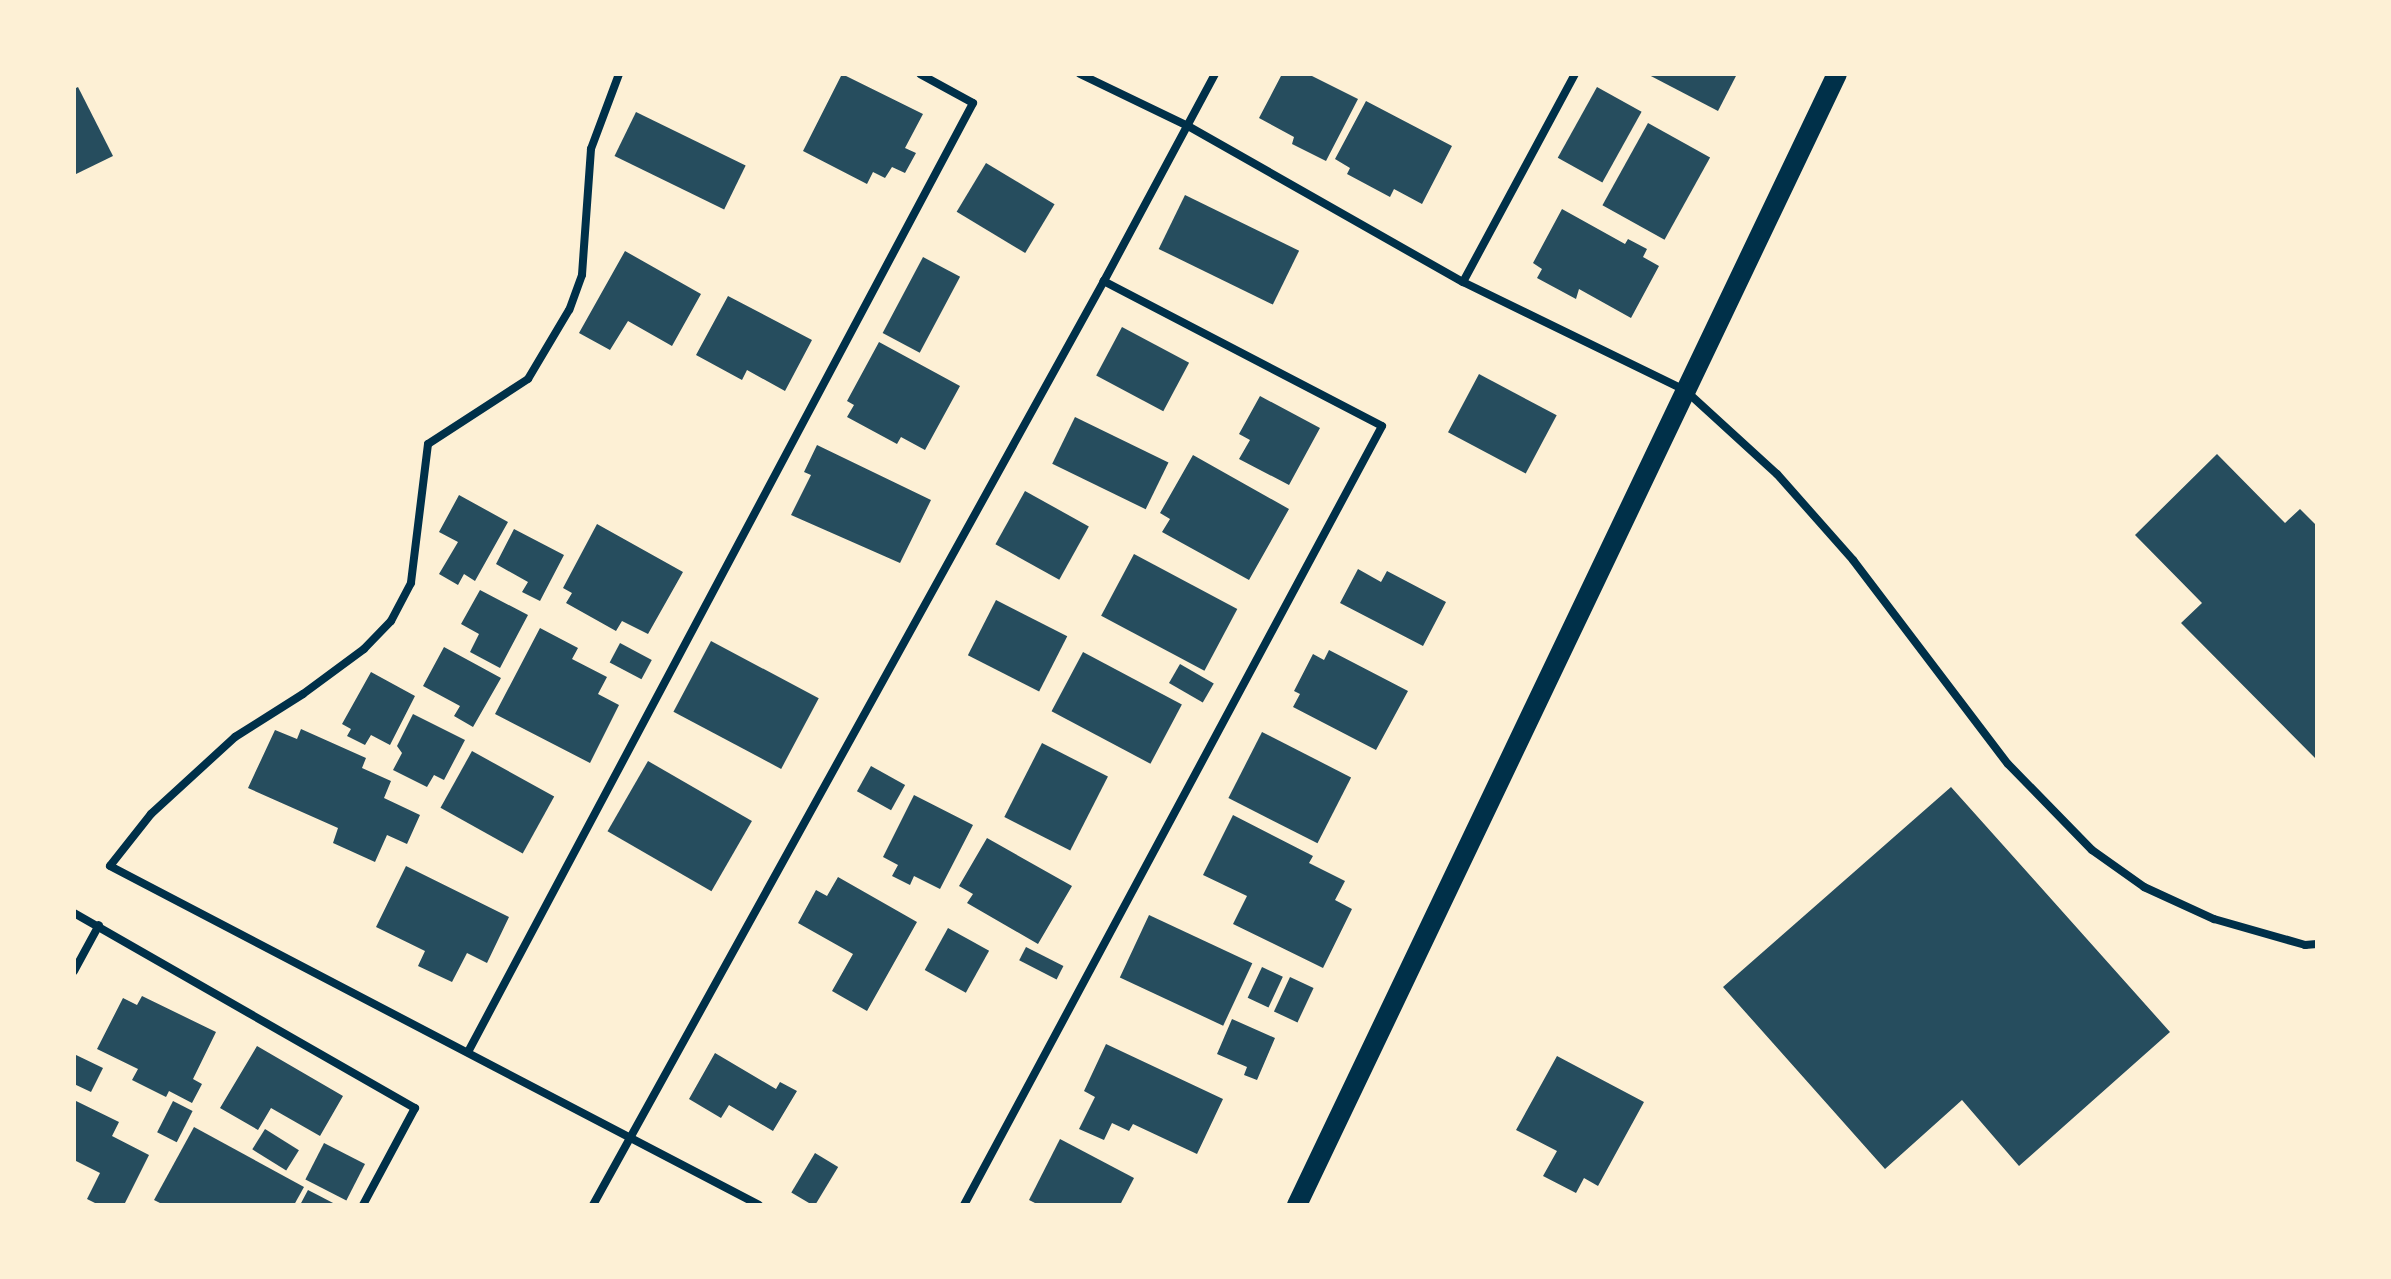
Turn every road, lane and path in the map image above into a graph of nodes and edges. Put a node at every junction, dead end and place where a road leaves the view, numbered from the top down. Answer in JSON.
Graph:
{"nodes":[{"id":1,"x":619,"y":74,"type":"edge"},
{"id":2,"x":920,"y":74,"type":"edge"},
{"id":3,"x":1080,"y":74,"type":"edge"},
{"id":4,"x":1215,"y":74,"type":"edge"},
{"id":5,"x":1575,"y":74,"type":"edge"},
{"id":6,"x":1837,"y":74,"type":"edge"},
{"id":7,"x":1188,"y":126,"type":"junction"},
{"id":8,"x":1104,"y":281,"type":"junction"},
{"id":9,"x":1463,"y":282,"type":"junction"},
{"id":10,"x":1686,"y":391,"type":"junction"},
{"id":11,"x":74,"y":913,"type":"edge"},
{"id":12,"x":99,"y":925,"type":"junction"},
{"id":13,"x":2317,"y":944,"type":"edge"},
{"id":14,"x":74,"y":971,"type":"edge"},
{"id":15,"x":468,"y":1052,"type":"junction"},
{"id":16,"x":630,"y":1138,"type":"junction"},
{"id":17,"x":363,"y":1205,"type":"edge"},
{"id":18,"x":593,"y":1205,"type":"edge"},
{"id":19,"x":759,"y":1205,"type":"edge"},
{"id":20,"x":964,"y":1205,"type":"edge"},
{"id":21,"x":1297,"y":1205,"type":"edge"}],
"edges":[{"from":1,"to":15,"type":"street"},
{"from":2,"to":15,"type":"street"},
{"from":3,"to":7,"type":"street"},
{"from":4,"to":7,"type":"street"},
{"from":5,"to":9,"type":"street"},
{"from":6,"to":10,"type":"main road"},
{"from":7,"to":8,"type":"street"},
{"from":7,"to":9,"type":"street"},
{"from":8,"to":16,"type":"street"},
{"from":8,"to":20,"type":"street"},
{"from":9,"to":10,"type":"street"},
{"from":10,"to":13,"type":"street"},
{"from":10,"to":21,"type":"main road"},
{"from":11,"to":12,"type":"street"},
{"from":12,"to":14,"type":"street"},
{"from":12,"to":17,"type":"street"},
{"from":15,"to":16,"type":"street"},
{"from":16,"to":18,"type":"street"},
{"from":16,"to":19,"type":"street"}]}
